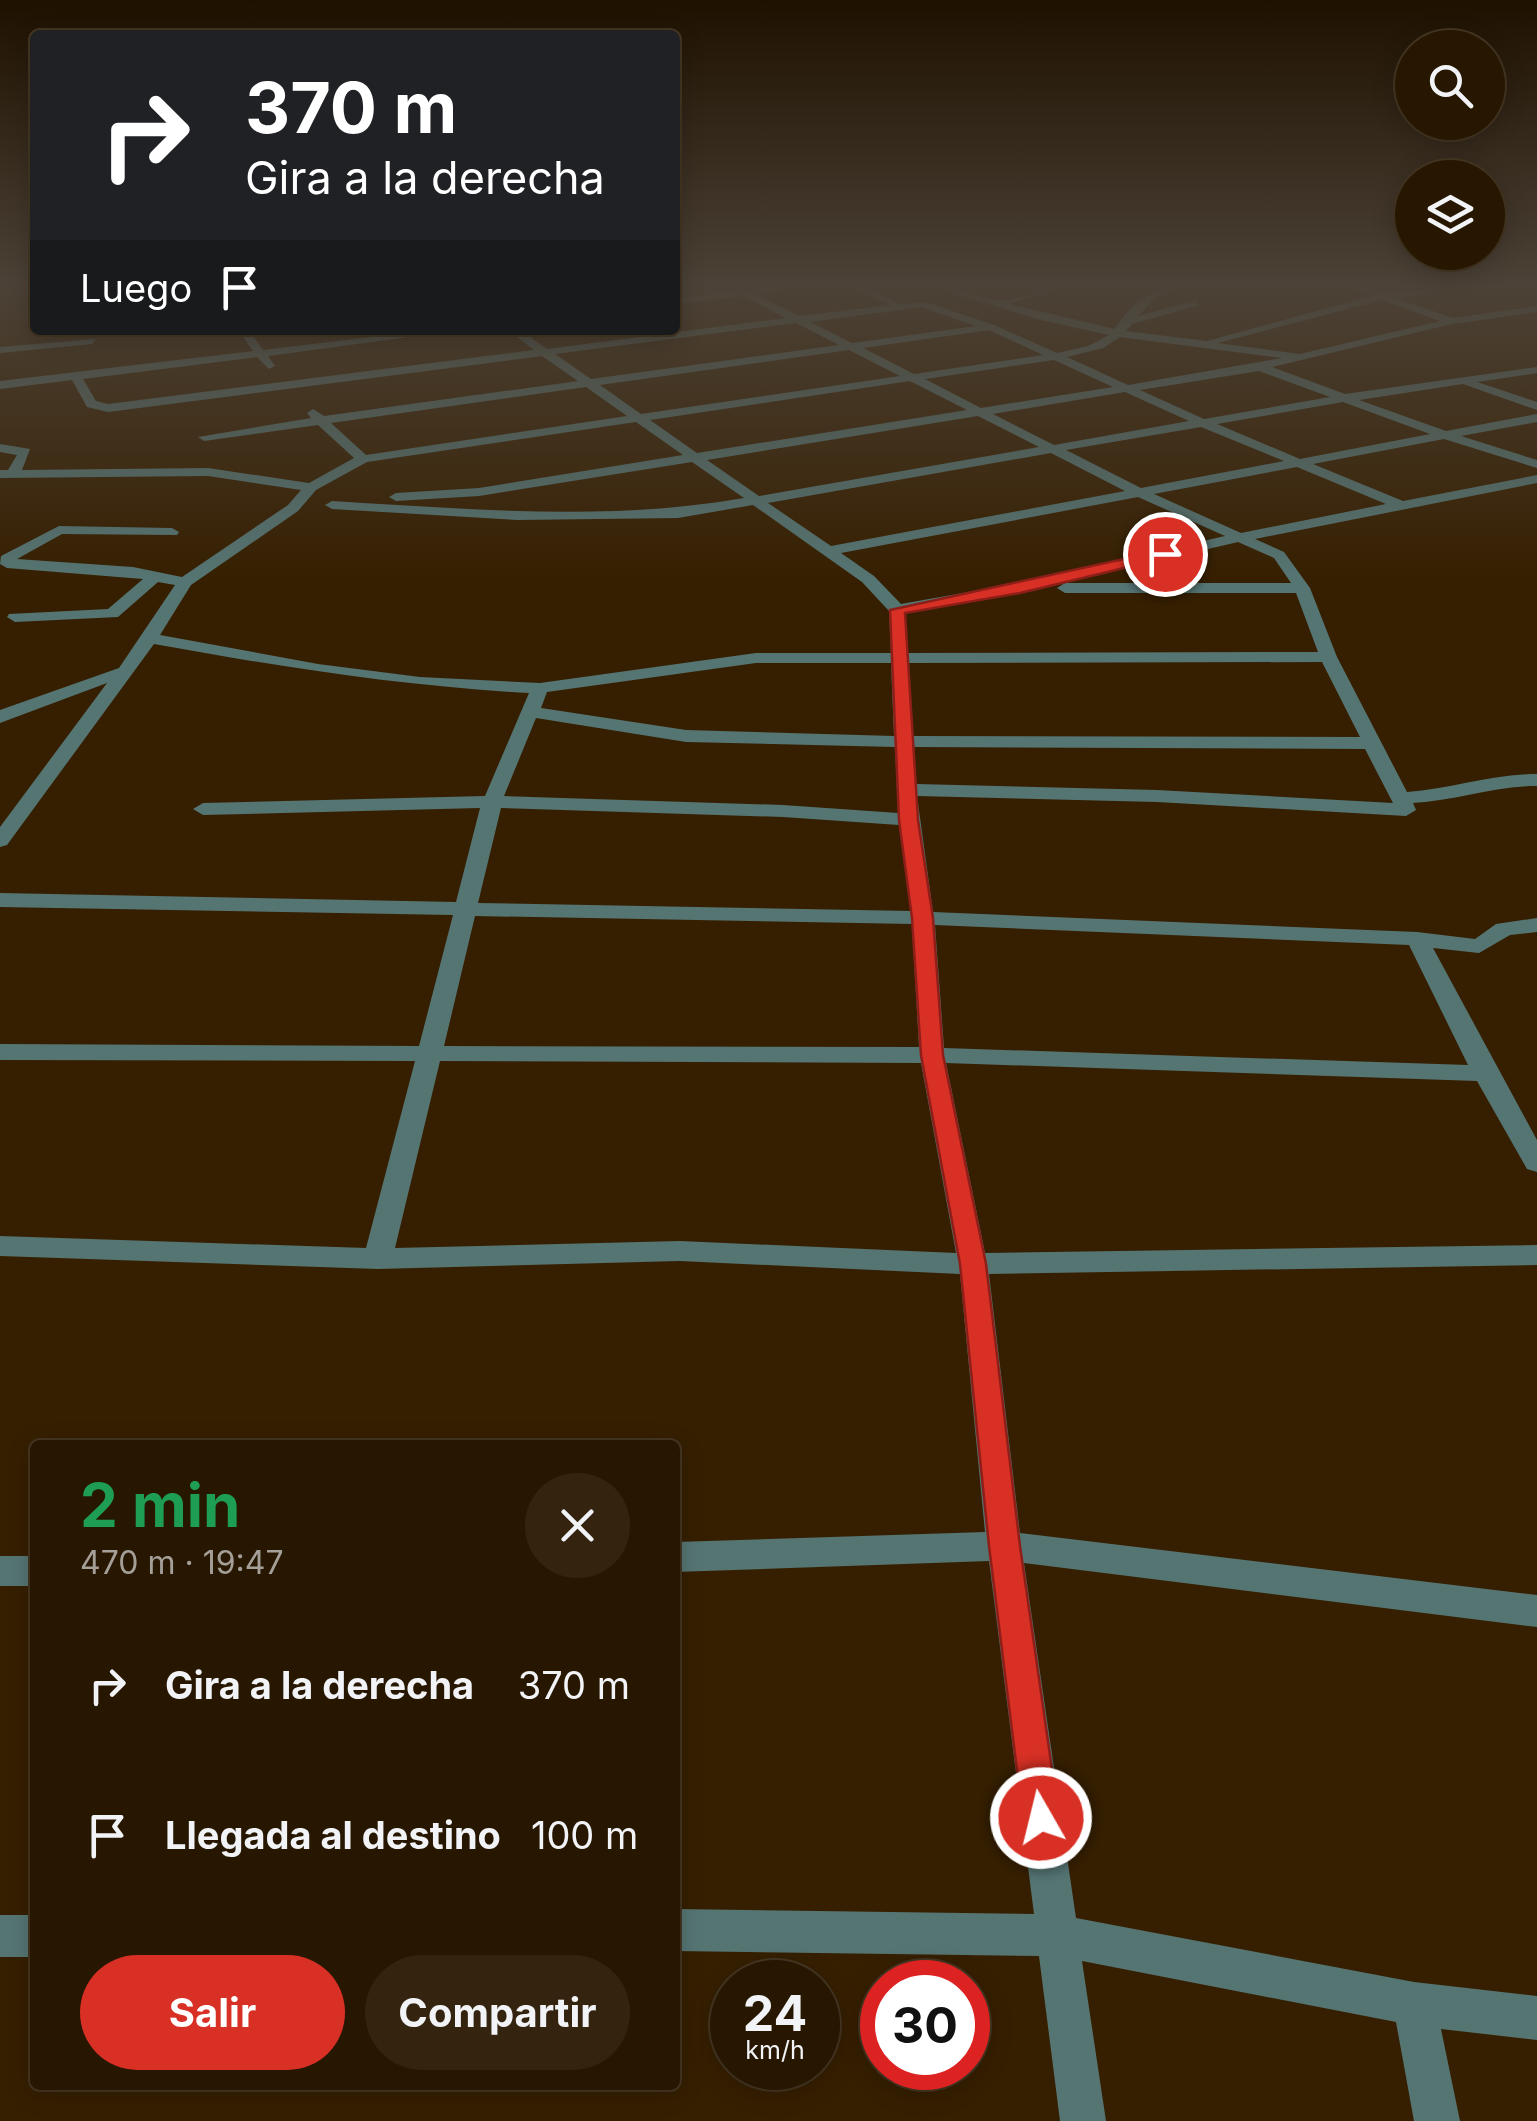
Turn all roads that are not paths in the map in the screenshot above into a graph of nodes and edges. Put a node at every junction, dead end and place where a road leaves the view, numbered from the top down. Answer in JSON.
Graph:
{"nodes":[{"id":1,"x":80,"y":385,"type":"edge"},
{"id":2,"x":297,"y":385,"type":"edge"},
{"id":3,"x":577,"y":385,"type":"edge"},
{"id":4,"x":595,"y":385,"type":"edge"},
{"id":5,"x":865,"y":385,"type":"edge"},
{"id":6,"x":927,"y":385,"type":"edge"},
{"id":7,"x":1121,"y":385,"type":"edge"},
{"id":8,"x":1139,"y":385,"type":"edge"},
{"id":9,"x":1309,"y":385,"type":"edge"},
{"id":10,"x":1427,"y":385,"type":"edge"},
{"id":11,"x":1474,"y":385,"type":"edge"},
{"id":12,"x":290,"y":386,"type":"junction"},
{"id":13,"x":1125,"y":387,"type":"junction"},
{"id":14,"x":1345,"y":398,"type":"junction"},
{"id":15,"x":1537,"y":406,"type":"edge"},
{"id":16,"x":978,"y":411,"type":"junction"},
{"id":17,"x":638,"y":418,"type":"junction"},
{"id":18,"x":1537,"y":418,"type":"edge"},
{"id":19,"x":320,"y":420,"type":"junction"},
{"id":20,"x":1202,"y":422,"type":"junction"},
{"id":21,"x":1444,"y":435,"type":"junction"},
{"id":22,"x":204,"y":437,"type":"dead end"},
{"id":23,"x":0,"y":448,"type":"edge"},
{"id":24,"x":1053,"y":449,"type":"junction"},
{"id":25,"x":697,"y":457,"type":"junction"},
{"id":26,"x":363,"y":459,"type":"junction"},
{"id":27,"x":1296,"y":462,"type":"junction"},
{"id":28,"x":1537,"y":464,"type":"edge"},
{"id":29,"x":6,"y":474,"type":"edge"},
{"id":30,"x":1537,"y":479,"type":"edge"},
{"id":31,"x":312,"y":487,"type":"junction"},
{"id":32,"x":1140,"y":492,"type":"junction"},
{"id":33,"x":760,"y":502,"type":"junction"},
{"id":34,"x":332,"y":505,"type":"junction"},
{"id":35,"x":1402,"y":506,"type":"junction"},
{"id":36,"x":293,"y":508,"type":"junction"},
{"id":37,"x":172,"y":532,"type":"dead end"},
{"id":38,"x":1237,"y":538,"type":"junction"},
{"id":39,"x":829,"y":551,"type":"junction"},
{"id":40,"x":155,"y":576,"type":"junction"},
{"id":41,"x":184,"y":582,"type":"junction"},
{"id":42,"x":1020,"y":588,"type":"junction"},
{"id":43,"x":1302,"y":588,"type":"junction"},
{"id":44,"x":897,"y":610,"type":"junction"},
{"id":45,"x":15,"y":617,"type":"dead end"},
{"id":46,"x":150,"y":638,"type":"junction"},
{"id":47,"x":897,"y":656,"type":"junction"},
{"id":48,"x":1328,"y":656,"type":"junction"},
{"id":49,"x":125,"y":672,"type":"junction"},
{"id":50,"x":540,"y":688,"type":"junction"},
{"id":51,"x":530,"y":712,"type":"junction"},
{"id":52,"x":0,"y":718,"type":"edge"},
{"id":53,"x":903,"y":740,"type":"junction"},
{"id":54,"x":1372,"y":744,"type":"junction"},
{"id":55,"x":1537,"y":780,"type":"edge"},
{"id":56,"x":1399,"y":798,"type":"junction"},
{"id":57,"x":492,"y":802,"type":"junction"},
{"id":58,"x":907,"y":805,"type":"junction"},
{"id":59,"x":203,"y":809,"type":"dead end"},
{"id":60,"x":0,"y":841,"type":"edge"},
{"id":61,"x":0,"y":900,"type":"edge"},
{"id":62,"x":464,"y":910,"type":"junction"},
{"id":63,"x":922,"y":918,"type":"junction"},
{"id":64,"x":1537,"y":925,"type":"edge"},
{"id":65,"x":1417,"y":939,"type":"junction"},
{"id":66,"x":0,"y":1052,"type":"edge"},
{"id":67,"x":430,"y":1054,"type":"junction"},
{"id":68,"x":932,"y":1055,"type":"junction"},
{"id":69,"x":1485,"y":1073,"type":"junction"},
{"id":70,"x":1537,"y":1164,"type":"edge"},
{"id":71,"x":0,"y":1246,"type":"edge"},
{"id":72,"x":1537,"y":1255,"type":"edge"},
{"id":73,"x":378,"y":1259,"type":"junction"},
{"id":74,"x":973,"y":1264,"type":"junction"},
{"id":75,"x":1004,"y":1546,"type":"junction"},
{"id":76,"x":680,"y":1557,"type":"edge"},
{"id":77,"x":30,"y":1570,"type":"edge"},
{"id":78,"x":0,"y":1571,"type":"edge"},
{"id":79,"x":1537,"y":1612,"type":"edge"},
{"id":80,"x":680,"y":1930,"type":"edge"},
{"id":81,"x":1057,"y":1935,"type":"junction"},
{"id":82,"x":0,"y":1936,"type":"edge"},
{"id":83,"x":30,"y":1936,"type":"edge"},
{"id":84,"x":1414,"y":2004,"type":"junction"},
{"id":85,"x":1537,"y":2018,"type":"edge"},
{"id":86,"x":1084,"y":2121,"type":"edge"},
{"id":87,"x":1436,"y":2121,"type":"edge"}],
"edges":[{"from":1,"to":12,"type":"street"},
{"from":2,"to":12,"type":"street"},
{"from":3,"to":19,"type":"street"},
{"from":4,"to":17,"type":"street"},
{"from":5,"to":17,"type":"street"},
{"from":6,"to":16,"type":"street"},
{"from":7,"to":13,"type":"street"},
{"from":8,"to":13,"type":"street"},
{"from":9,"to":14,"type":"street"},
{"from":10,"to":14,"type":"street"},
{"from":11,"to":15,"type":"street"},
{"from":12,"to":19,"type":"street"},
{"from":13,"to":16,"type":"street"},
{"from":13,"to":20,"type":"street"},
{"from":14,"to":20,"type":"street"},
{"from":14,"to":21,"type":"street"},
{"from":16,"to":24,"type":"street"},
{"from":16,"to":25,"type":"street"},
{"from":17,"to":25,"type":"street"},
{"from":17,"to":26,"type":"street"},
{"from":18,"to":21,"type":"street"},
{"from":19,"to":22,"type":"street"},
{"from":19,"to":26,"type":"street"},
{"from":20,"to":24,"type":"street"},
{"from":20,"to":27,"type":"street"},
{"from":21,"to":27,"type":"street"},
{"from":21,"to":28,"type":"street"},
{"from":23,"to":29,"type":"street"},
{"from":24,"to":32,"type":"street"},
{"from":24,"to":33,"type":"street"},
{"from":25,"to":33,"type":"street"},
{"from":25,"to":34,"type":"street"},
{"from":26,"to":31,"type":"street"},
{"from":27,"to":32,"type":"street"},
{"from":27,"to":35,"type":"street"},
{"from":29,"to":31,"type":"street"},
{"from":30,"to":35,"type":"street"},
{"from":31,"to":36,"type":"street"},
{"from":32,"to":38,"type":"street"},
{"from":32,"to":39,"type":"street"},
{"from":33,"to":34,"type":"street"},
{"from":33,"to":39,"type":"street"},
{"from":34,"to":36,"type":"street"},
{"from":35,"to":38,"type":"street"},
{"from":36,"to":41,"type":"street"},
{"from":37,"to":40,"type":"street"},
{"from":38,"to":42,"type":"street"},
{"from":38,"to":43,"type":"street"},
{"from":39,"to":44,"type":"street"},
{"from":40,"to":41,"type":"street"},
{"from":40,"to":45,"type":"street"},
{"from":41,"to":46,"type":"street"},
{"from":42,"to":43,"type":"street"},
{"from":42,"to":44,"type":"street"},
{"from":43,"to":48,"type":"street"},
{"from":44,"to":47,"type":"street"},
{"from":46,"to":49,"type":"street"},
{"from":46,"to":50,"type":"street"},
{"from":47,"to":48,"type":"street"},
{"from":47,"to":50,"type":"street"},
{"from":47,"to":53,"type":"street"},
{"from":48,"to":54,"type":"street"},
{"from":49,"to":52,"type":"street"},
{"from":49,"to":60,"type":"street"},
{"from":50,"to":51,"type":"street"},
{"from":51,"to":53,"type":"street"},
{"from":51,"to":57,"type":"street"},
{"from":53,"to":54,"type":"street"},
{"from":53,"to":58,"type":"street"},
{"from":54,"to":56,"type":"street"},
{"from":55,"to":56,"type":"street"},
{"from":56,"to":58,"type":"street"},
{"from":57,"to":58,"type":"street"},
{"from":57,"to":59,"type":"street"},
{"from":57,"to":62,"type":"street"},
{"from":58,"to":63,"type":"street"},
{"from":61,"to":62,"type":"street"},
{"from":62,"to":63,"type":"street"},
{"from":62,"to":67,"type":"street"},
{"from":63,"to":65,"type":"street"},
{"from":63,"to":68,"type":"street"},
{"from":64,"to":65,"type":"street"},
{"from":65,"to":69,"type":"street"},
{"from":66,"to":67,"type":"street"},
{"from":67,"to":68,"type":"street"},
{"from":67,"to":73,"type":"street"},
{"from":68,"to":69,"type":"street"},
{"from":68,"to":74,"type":"street"},
{"from":69,"to":70,"type":"street"},
{"from":71,"to":73,"type":"street"},
{"from":72,"to":74,"type":"street"},
{"from":73,"to":74,"type":"street"},
{"from":74,"to":75,"type":"street"},
{"from":75,"to":76,"type":"street"},
{"from":75,"to":79,"type":"street"},
{"from":75,"to":81,"type":"street"},
{"from":77,"to":78,"type":"street"},
{"from":80,"to":81,"type":"street"},
{"from":81,"to":84,"type":"street"},
{"from":81,"to":86,"type":"street"},
{"from":82,"to":83,"type":"street"},
{"from":84,"to":85,"type":"street"},
{"from":84,"to":87,"type":"street"}]}
